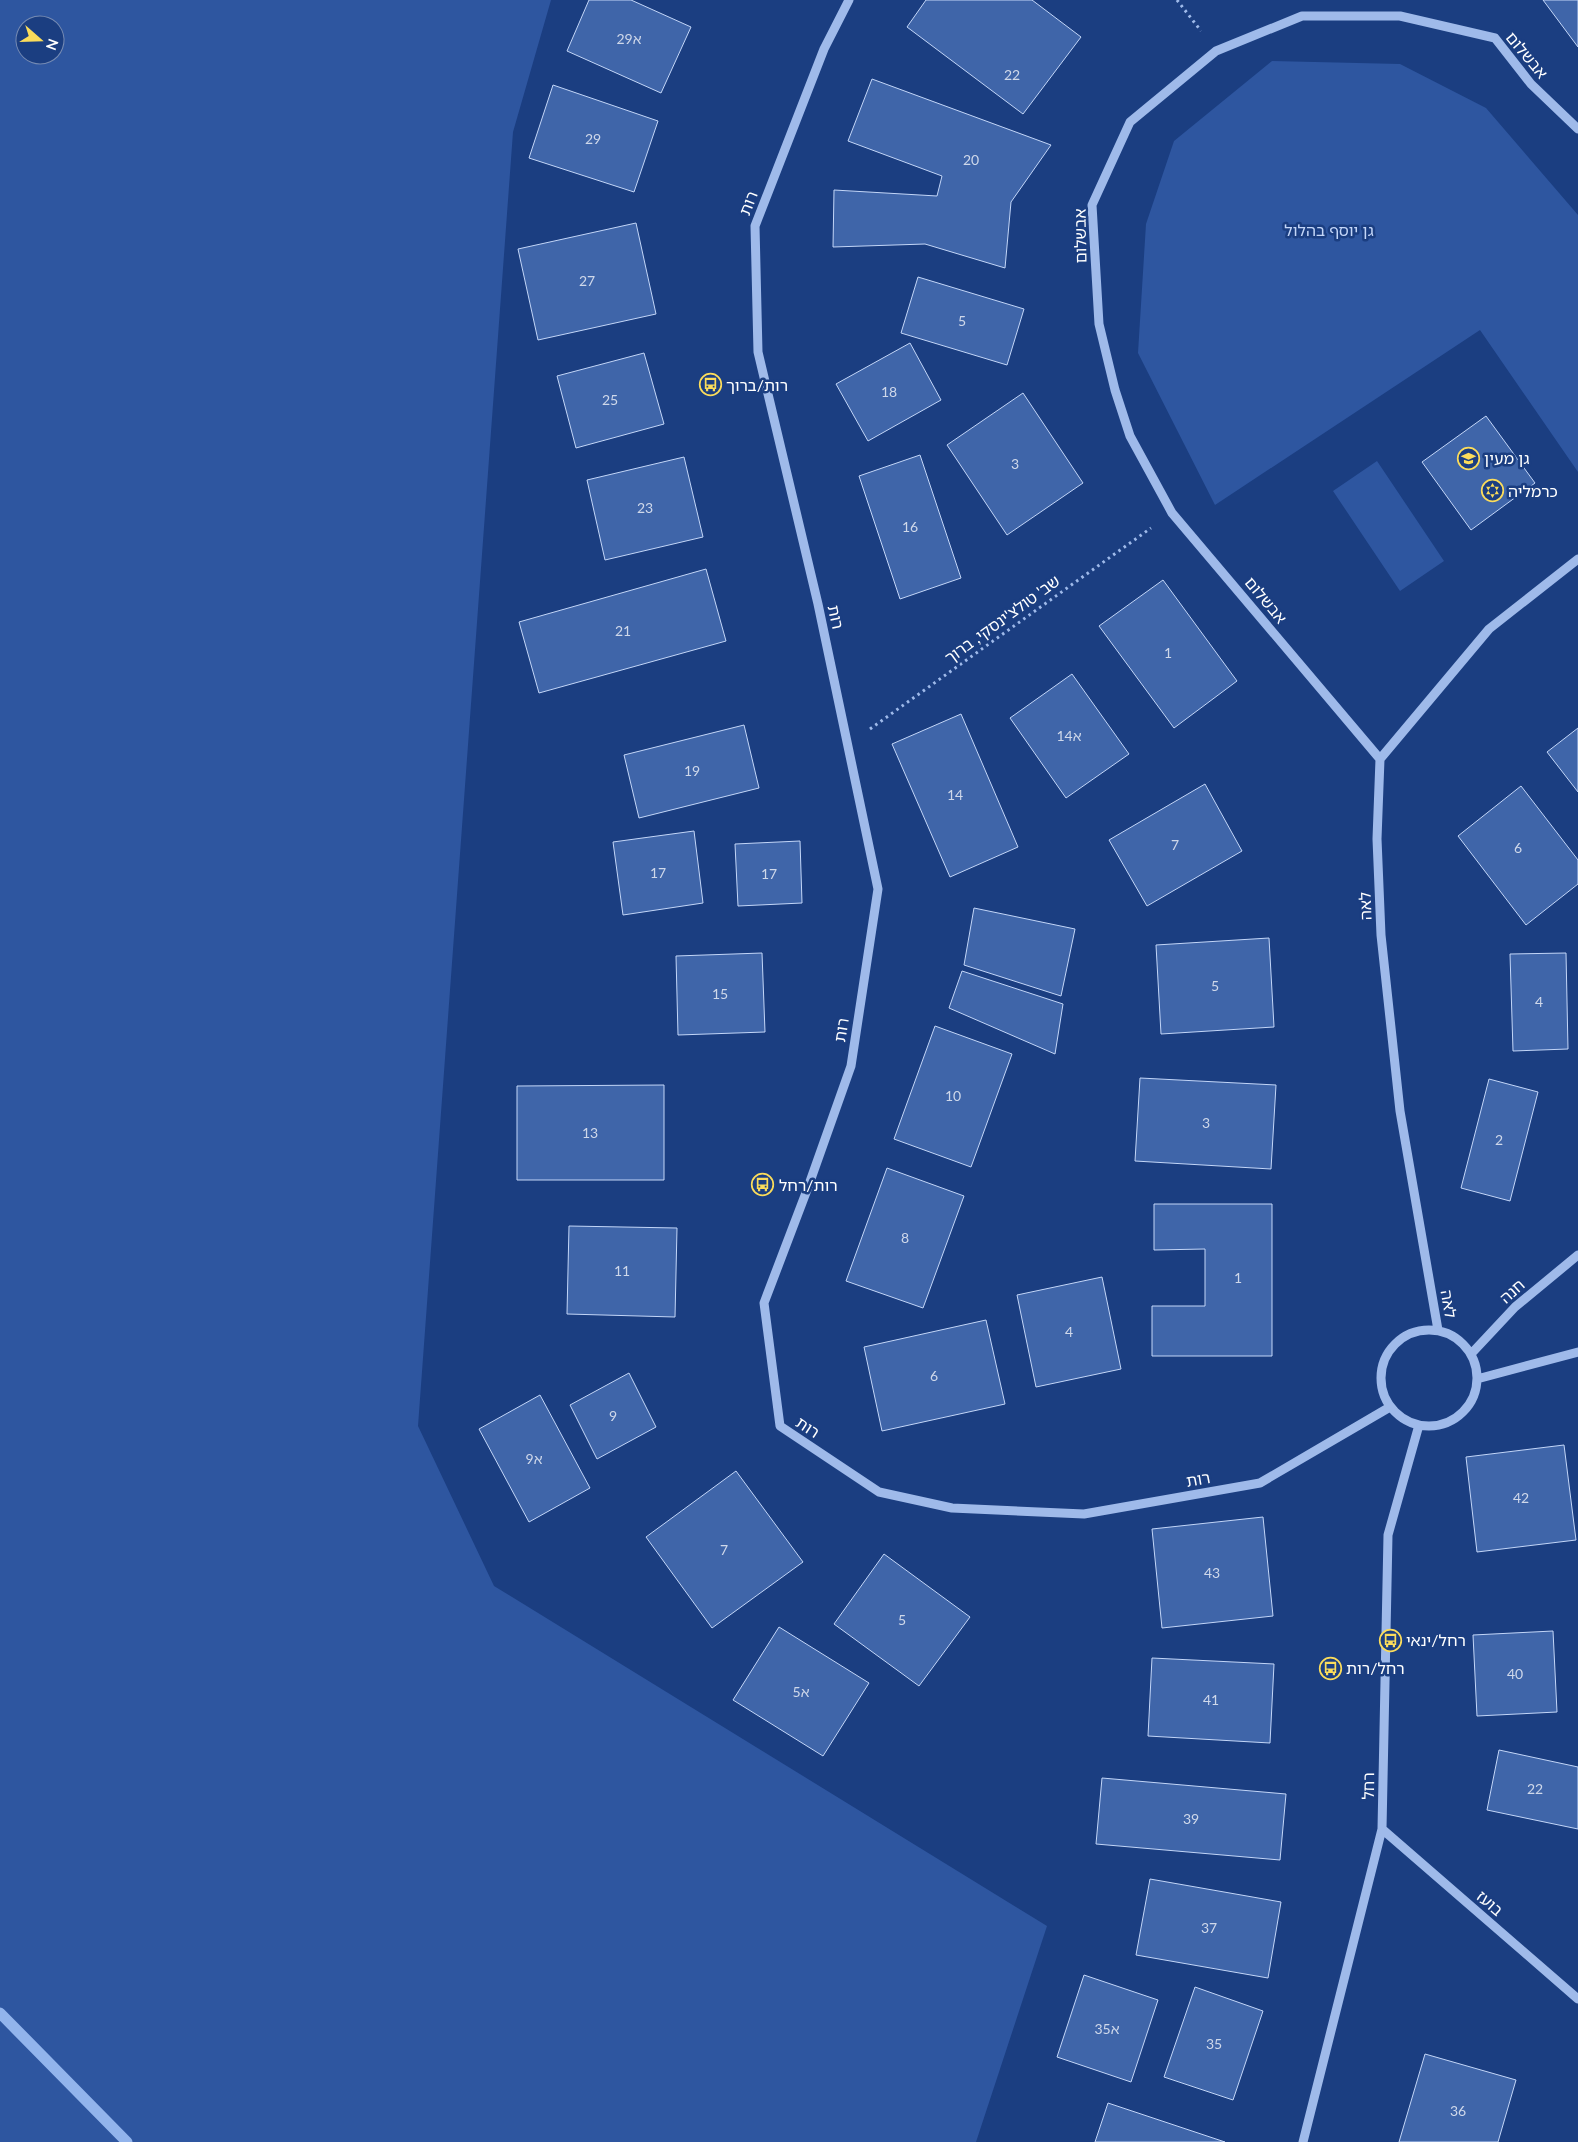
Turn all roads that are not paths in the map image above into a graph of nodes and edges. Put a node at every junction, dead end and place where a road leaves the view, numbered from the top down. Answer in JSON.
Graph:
{"nodes":[{"id":1,"x":849,"y":0,"type":"edge"},
{"id":2,"x":1578,"y":130,"type":"edge"},
{"id":3,"x":1578,"y":559,"type":"edge"},
{"id":4,"x":1380,"y":760,"type":"junction"},
{"id":5,"x":1578,"y":1255,"type":"edge"},
{"id":6,"x":1438,"y":1330,"type":"junction"},
{"id":7,"x":1578,"y":1352,"type":"edge"},
{"id":8,"x":1470,"y":1354,"type":"junction"},
{"id":9,"x":1477,"y":1379,"type":"junction"},
{"id":10,"x":1390,"y":1407,"type":"junction"},
{"id":11,"x":1419,"y":1425,"type":"junction"},
{"id":12,"x":1382,"y":1829,"type":"junction"},
{"id":13,"x":1578,"y":1999,"type":"edge"},
{"id":14,"x":1303,"y":2142,"type":"edge"}],
"edges":[{"from":1,"to":10,"type":"street","name":"רות"},
{"from":2,"to":4,"type":"street","name":"אבשלום"},
{"from":3,"to":4,"type":"street"},
{"from":4,"to":6,"type":"street","name":"לאה"},
{"from":5,"to":8,"type":"street","name":"חנה"},
{"from":6,"to":8,"type":"street"},
{"from":6,"to":10,"type":"street"},
{"from":7,"to":9,"type":"street"},
{"from":8,"to":9,"type":"street"},
{"from":9,"to":11,"type":"street"},
{"from":10,"to":11,"type":"street"},
{"from":11,"to":12,"type":"street","name":"רחל"},
{"from":12,"to":13,"type":"street","name":"בועז"},
{"from":12,"to":14,"type":"street","name":"רחל"}]}
